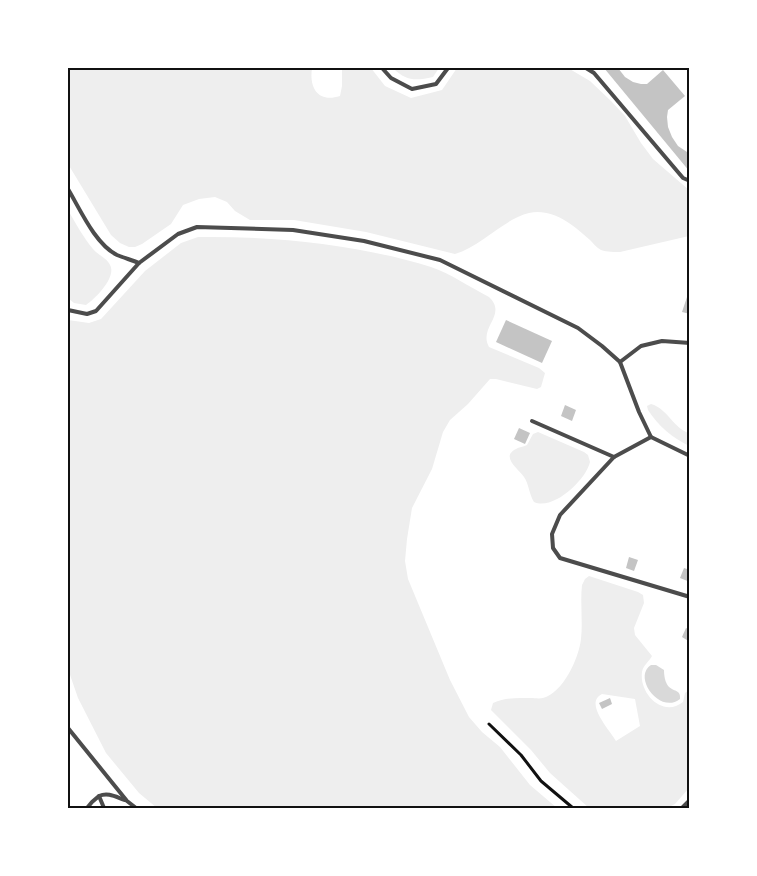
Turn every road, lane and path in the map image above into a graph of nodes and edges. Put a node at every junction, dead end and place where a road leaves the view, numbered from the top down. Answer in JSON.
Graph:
{"nodes":[{"id":1,"x":382,"y":68,"type":"edge"},
{"id":2,"x":448,"y":68,"type":"edge"},
{"id":3,"x":586,"y":68,"type":"edge"},
{"id":4,"x":690,"y":181,"type":"edge"},
{"id":5,"x":68,"y":189,"type":"edge"},
{"id":6,"x":139,"y":263,"type":"junction"},
{"id":7,"x":68,"y":310,"type":"edge"},
{"id":8,"x":690,"y":343,"type":"edge"},
{"id":9,"x":620,"y":362,"type":"junction"},
{"id":10,"x":532,"y":421,"type":"dead end"},
{"id":11,"x":651,"y":437,"type":"junction"},
{"id":12,"x":690,"y":456,"type":"edge"},
{"id":13,"x":614,"y":457,"type":"junction"},
{"id":14,"x":690,"y":597,"type":"edge"},
{"id":15,"x":489,"y":724,"type":"dead end"},
{"id":16,"x":68,"y":728,"type":"edge"},
{"id":17,"x":99,"y":796,"type":"junction"},
{"id":18,"x":690,"y":800,"type":"edge"},
{"id":19,"x":127,"y":801,"type":"junction"},
{"id":20,"x":88,"y":808,"type":"edge"},
{"id":21,"x":104,"y":808,"type":"edge"},
{"id":22,"x":136,"y":808,"type":"edge"},
{"id":23,"x":573,"y":808,"type":"edge"},
{"id":24,"x":682,"y":808,"type":"edge"}],
"edges":[{"from":1,"to":2,"type":"lane"},
{"from":3,"to":4,"type":"lane"},
{"from":5,"to":6,"type":"lane"},
{"from":6,"to":7,"type":"lane"},
{"from":6,"to":9,"type":"lane"},
{"from":8,"to":9,"type":"lane"},
{"from":9,"to":11,"type":"lane"},
{"from":10,"to":13,"type":"lane"},
{"from":11,"to":12,"type":"lane"},
{"from":11,"to":13,"type":"lane"},
{"from":13,"to":14,"type":"lane"},
{"from":15,"to":23,"type":"path"},
{"from":16,"to":19,"type":"lane"},
{"from":17,"to":19,"type":"lane"},
{"from":17,"to":20,"type":"lane"},
{"from":17,"to":21,"type":"lane"},
{"from":18,"to":24,"type":"lane"},
{"from":19,"to":22,"type":"lane"}]}
